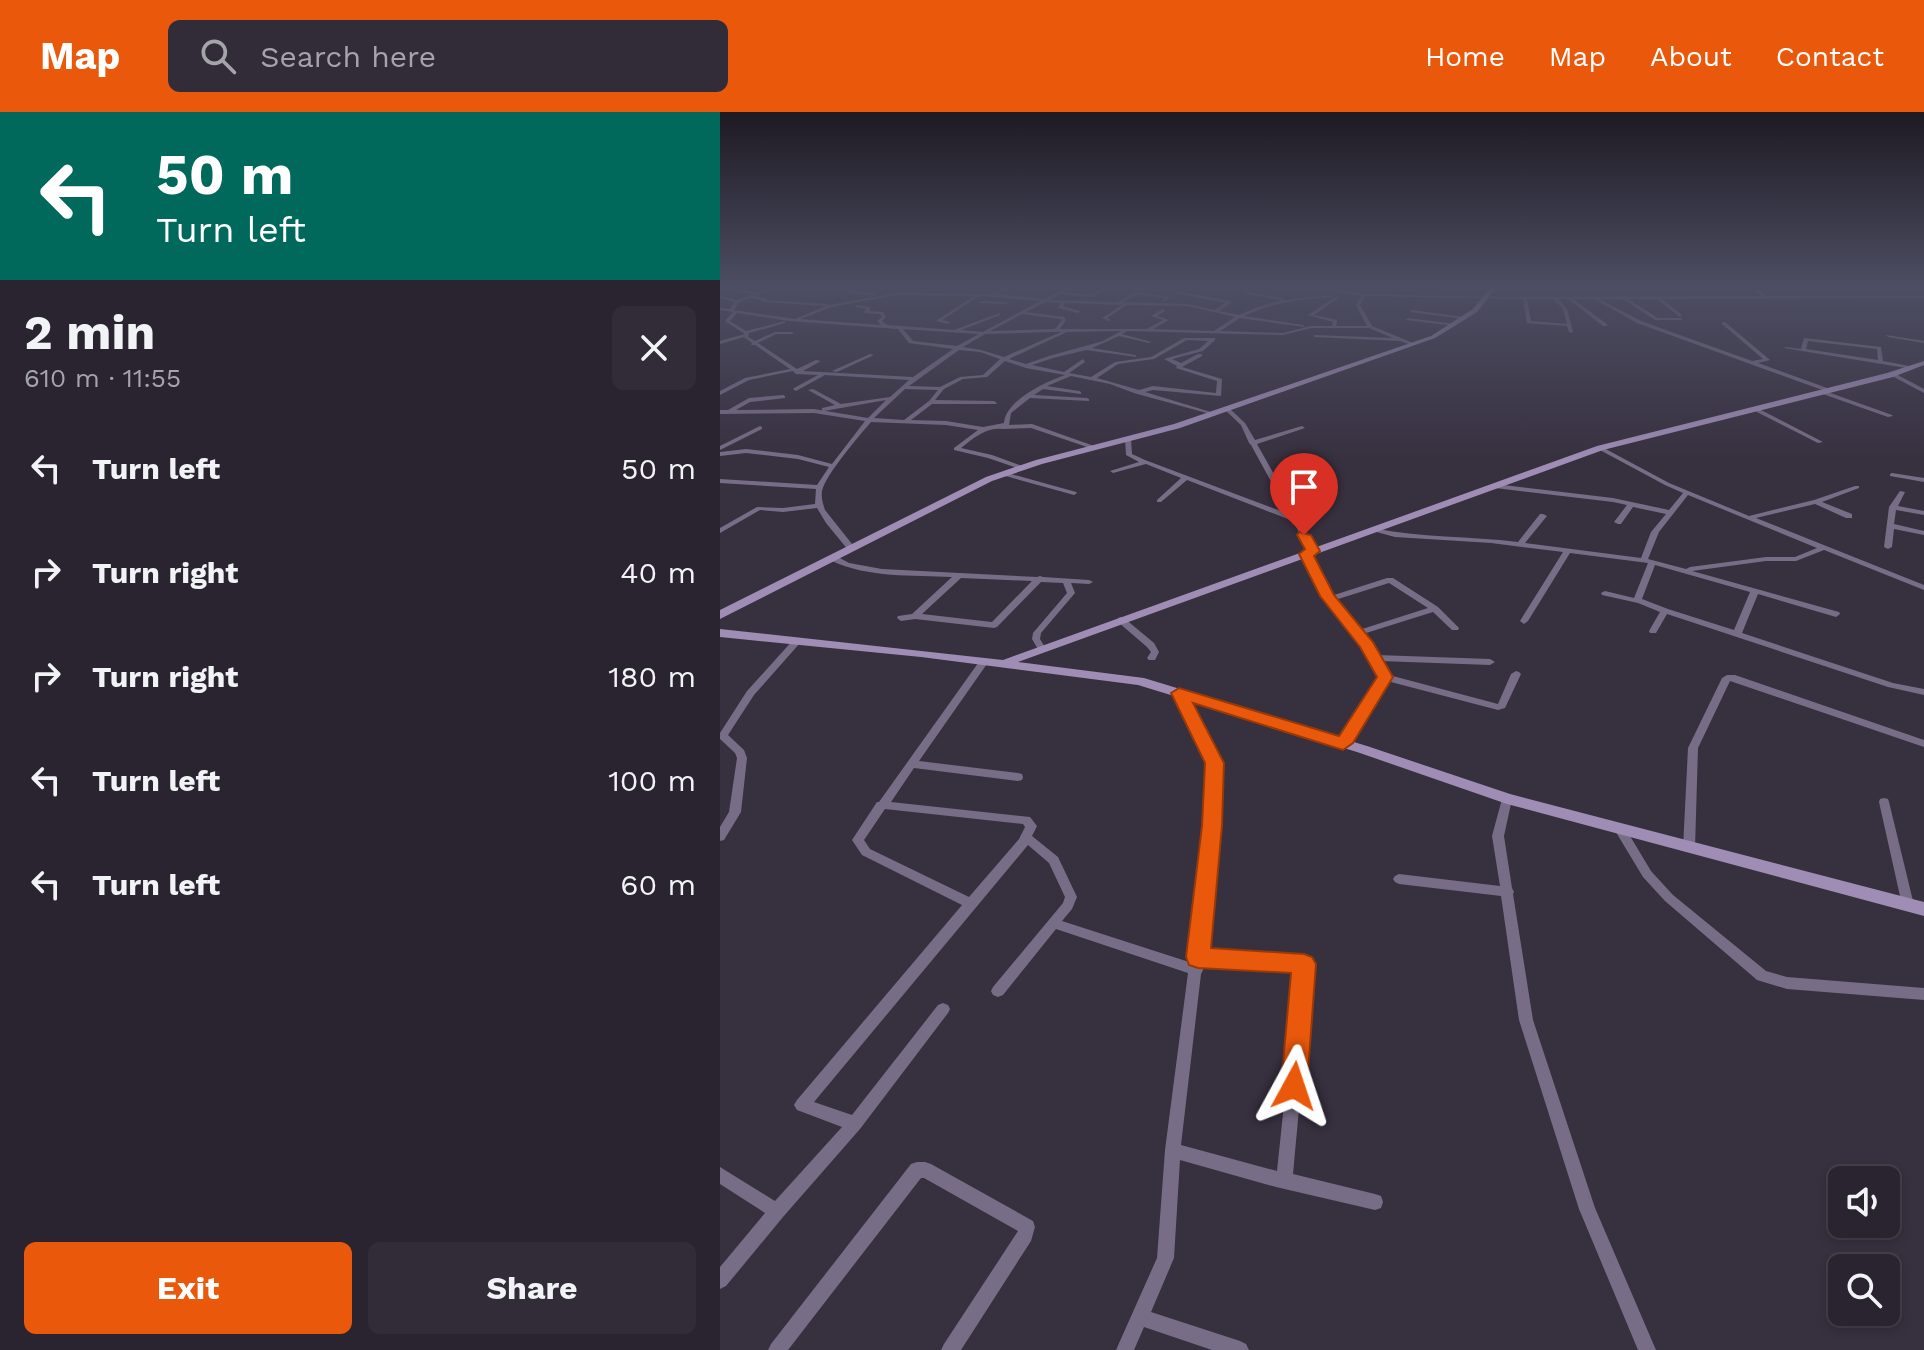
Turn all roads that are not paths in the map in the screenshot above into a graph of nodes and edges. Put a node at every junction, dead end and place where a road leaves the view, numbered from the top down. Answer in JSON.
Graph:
{"nodes":[{"id":1,"x":756,"y":346,"type":"edge"},
{"id":2,"x":939,"y":346,"type":"edge"},
{"id":3,"x":960,"y":346,"type":"edge"},
{"id":4,"x":1031,"y":346,"type":"edge"},
{"id":5,"x":1088,"y":346,"type":"edge"},
{"id":6,"x":1174,"y":346,"type":"edge"},
{"id":7,"x":1206,"y":346,"type":"edge"},
{"id":8,"x":1406,"y":346,"type":"edge"},
{"id":9,"x":1705,"y":346,"type":"edge"},
{"id":10,"x":1750,"y":346,"type":"edge"},
{"id":11,"x":1804,"y":346,"type":"edge"},
{"id":12,"x":1861,"y":346,"type":"edge"},
{"id":13,"x":956,"y":348,"type":"junction"},
{"id":14,"x":1082,"y":348,"type":"junction"},
{"id":15,"x":1786,"y":348,"type":"dead end"},
{"id":16,"x":1803,"y":350,"type":"junction"},
{"id":17,"x":872,"y":355,"type":"dead end"},
{"id":18,"x":1200,"y":355,"type":"dead end"},
{"id":19,"x":1140,"y":357,"type":"dead end"},
{"id":20,"x":1003,"y":359,"type":"junction"},
{"id":21,"x":818,"y":361,"type":"dead end"},
{"id":22,"x":1083,"y":361,"type":"dead end"},
{"id":23,"x":1881,"y":361,"type":"junction"},
{"id":24,"x":1752,"y":363,"type":"junction"},
{"id":25,"x":1924,"y":363,"type":"edge"},
{"id":26,"x":1180,"y":365,"type":"junction"},
{"id":27,"x":1026,"y":366,"type":"junction"},
{"id":28,"x":1912,"y":367,"type":"junction"},
{"id":29,"x":794,"y":371,"type":"junction"},
{"id":30,"x":827,"y":374,"type":"junction"},
{"id":31,"x":1069,"y":374,"type":"junction"},
{"id":32,"x":1892,"y":374,"type":"junction"},
{"id":33,"x":914,"y":379,"type":"junction"},
{"id":34,"x":1092,"y":379,"type":"junction"},
{"id":35,"x":904,"y":387,"type":"junction"},
{"id":36,"x":1041,"y":387,"type":"junction"},
{"id":37,"x":796,"y":389,"type":"dead end"},
{"id":38,"x":941,"y":389,"type":"junction"},
{"id":39,"x":811,"y":390,"type":"dead end"},
{"id":40,"x":1825,"y":391,"type":"junction"},
{"id":41,"x":1924,"y":391,"type":"edge"},
{"id":42,"x":1136,"y":392,"type":"junction"},
{"id":43,"x":720,"y":393,"type":"edge"},
{"id":44,"x":1079,"y":393,"type":"dead end"},
{"id":45,"x":1027,"y":396,"type":"junction"},
{"id":46,"x":783,"y":397,"type":"dead end"},
{"id":47,"x":889,"y":398,"type":"junction"},
{"id":48,"x":1087,"y":400,"type":"dead end"},
{"id":49,"x":931,"y":402,"type":"junction"},
{"id":50,"x":994,"y":403,"type":"dead end"},
{"id":51,"x":841,"y":405,"type":"junction"},
{"id":52,"x":1227,"y":409,"type":"junction"},
{"id":53,"x":1755,"y":409,"type":"junction"},
{"id":54,"x":814,"y":411,"type":"junction"},
{"id":55,"x":724,"y":412,"type":"edge"},
{"id":56,"x":1212,"y":414,"type":"junction"},
{"id":57,"x":1890,"y":416,"type":"dead end"},
{"id":58,"x":868,"y":420,"type":"junction"},
{"id":59,"x":905,"y":422,"type":"junction"},
{"id":60,"x":1002,"y":427,"type":"junction"},
{"id":61,"x":760,"y":428,"type":"dead end"},
{"id":62,"x":1302,"y":428,"type":"dead end"},
{"id":63,"x":983,"y":429,"type":"junction"},
{"id":64,"x":1128,"y":439,"type":"junction"},
{"id":65,"x":1820,"y":442,"type":"dead end"},
{"id":66,"x":1252,"y":443,"type":"junction"},
{"id":67,"x":1095,"y":448,"type":"junction"},
{"id":68,"x":1600,"y":448,"type":"junction"},
{"id":69,"x":720,"y":451,"type":"edge"},
{"id":70,"x":1142,"y":461,"type":"junction"},
{"id":71,"x":833,"y":466,"type":"junction"},
{"id":72,"x":1023,"y":468,"type":"junction"},
{"id":73,"x":1113,"y":471,"type":"dead end"},
{"id":74,"x":1004,"y":474,"type":"junction"},
{"id":75,"x":1892,"y":475,"type":"dead end"},
{"id":76,"x":1186,"y":477,"type":"junction"},
{"id":77,"x":723,"y":478,"type":"edge"},
{"id":78,"x":1924,"y":480,"type":"edge"},
{"id":79,"x":1495,"y":486,"type":"junction"},
{"id":80,"x":819,"y":487,"type":"junction"},
{"id":81,"x":1857,"y":487,"type":"dead end"},
{"id":82,"x":1687,"y":492,"type":"junction"},
{"id":83,"x":1902,"y":492,"type":"dead end"},
{"id":84,"x":1074,"y":493,"type":"dead end"},
{"id":85,"x":1159,"y":501,"type":"dead end"},
{"id":86,"x":1816,"y":502,"type":"junction"},
{"id":87,"x":1632,"y":503,"type":"junction"},
{"id":88,"x":820,"y":505,"type":"junction"},
{"id":89,"x":1894,"y":507,"type":"junction"},
{"id":90,"x":1671,"y":513,"type":"junction"},
{"id":91,"x":1924,"y":513,"type":"edge"},
{"id":92,"x":1543,"y":516,"type":"dead end"},
{"id":93,"x":1849,"y":516,"type":"dead end"},
{"id":94,"x":1295,"y":519,"type":"junction"},
{"id":95,"x":1747,"y":519,"type":"junction"},
{"id":96,"x":1618,"y":522,"type":"dead end"},
{"id":97,"x":1892,"y":526,"type":"junction"},
{"id":98,"x":1373,"y":530,"type":"junction"},
{"id":99,"x":720,"y":531,"type":"edge"},
{"id":100,"x":1924,"y":533,"type":"edge"},
{"id":101,"x":1520,"y":544,"type":"junction"},
{"id":102,"x":1888,"y":547,"type":"dead end"},
{"id":103,"x":852,"y":549,"type":"junction"},
{"id":104,"x":1821,"y":549,"type":"junction"},
{"id":105,"x":1568,"y":550,"type":"junction"},
{"id":106,"x":1310,"y":552,"type":"junction"},
{"id":107,"x":835,"y":559,"type":"junction"},
{"id":108,"x":1648,"y":562,"type":"junction"},
{"id":109,"x":1680,"y":569,"type":"junction"},
{"id":110,"x":957,"y":577,"type":"junction"},
{"id":111,"x":1040,"y":578,"type":"junction"},
{"id":112,"x":1066,"y":580,"type":"junction"},
{"id":113,"x":1089,"y":582,"type":"dead end"},
{"id":114,"x":1924,"y":588,"type":"edge"},
{"id":115,"x":1755,"y":591,"type":"junction"},
{"id":116,"x":1605,"y":593,"type":"dead end"},
{"id":117,"x":1330,"y":599,"type":"junction"},
{"id":118,"x":1637,"y":601,"type":"junction"},
{"id":119,"x":1435,"y":609,"type":"junction"},
{"id":120,"x":1665,"y":611,"type":"junction"},
{"id":121,"x":1836,"y":614,"type":"dead end"},
{"id":122,"x":720,"y":615,"type":"edge"},
{"id":123,"x":915,"y":616,"type":"junction"},
{"id":124,"x":901,"y":618,"type":"dead end"},
{"id":125,"x":1121,"y":620,"type":"junction"},
{"id":126,"x":1524,"y":621,"type":"dead end"},
{"id":127,"x":1455,"y":628,"type":"dead end"},
{"id":128,"x":1653,"y":631,"type":"dead end"},
{"id":129,"x":720,"y":633,"type":"edge"},
{"id":130,"x":1357,"y":633,"type":"junction"},
{"id":131,"x":1737,"y":634,"type":"junction"},
{"id":132,"x":797,"y":641,"type":"junction"},
{"id":133,"x":1042,"y":649,"type":"junction"},
{"id":134,"x":1152,"y":658,"type":"dead end"},
{"id":135,"x":1376,"y":658,"type":"junction"},
{"id":136,"x":984,"y":661,"type":"junction"},
{"id":137,"x":1490,"y":662,"type":"dead end"},
{"id":138,"x":1003,"y":663,"type":"junction"},
{"id":139,"x":1516,"y":674,"type":"dead end"},
{"id":140,"x":1385,"y":677,"type":"junction"},
{"id":141,"x":1924,"y":692,"type":"edge"},
{"id":142,"x":1179,"y":693,"type":"junction"},
{"id":143,"x":1343,"y":743,"type":"junction"},
{"id":144,"x":1924,"y":744,"type":"edge"},
{"id":145,"x":910,"y":764,"type":"junction"},
{"id":146,"x":1018,"y":777,"type":"dead end"},
{"id":147,"x":1507,"y":799,"type":"junction"},
{"id":148,"x":1884,"y":802,"type":"dead end"},
{"id":149,"x":881,"y":805,"type":"junction"},
{"id":150,"x":1620,"y":829,"type":"junction"},
{"id":151,"x":720,"y":837,"type":"edge"},
{"id":152,"x":1026,"y":837,"type":"junction"},
{"id":153,"x":1689,"y":848,"type":"junction"},
{"id":154,"x":1399,"y":879,"type":"dead end"},
{"id":155,"x":1508,"y":892,"type":"junction"},
{"id":156,"x":971,"y":904,"type":"junction"},
{"id":157,"x":1908,"y":905,"type":"junction"},
{"id":158,"x":1924,"y":909,"type":"edge"},
{"id":159,"x":1052,"y":923,"type":"junction"},
{"id":160,"x":1197,"y":964,"type":"junction"},
{"id":161,"x":998,"y":991,"type":"dead end"},
{"id":162,"x":1924,"y":994,"type":"edge"},
{"id":163,"x":943,"y":1009,"type":"dead end"},
{"id":164,"x":855,"y":1124,"type":"junction"},
{"id":165,"x":1173,"y":1150,"type":"junction"},
{"id":166,"x":720,"y":1175,"type":"edge"},
{"id":167,"x":1283,"y":1180,"type":"junction"},
{"id":168,"x":1375,"y":1202,"type":"dead end"},
{"id":169,"x":777,"y":1211,"type":"junction"},
{"id":170,"x":720,"y":1280,"type":"edge"},
{"id":171,"x":1140,"y":1317,"type":"junction"},
{"id":172,"x":777,"y":1350,"type":"edge"},
{"id":173,"x":950,"y":1350,"type":"edge"},
{"id":174,"x":1125,"y":1350,"type":"edge"},
{"id":175,"x":1240,"y":1350,"type":"edge"},
{"id":176,"x":1647,"y":1350,"type":"edge"}],
"edges":[{"from":1,"to":29,"type":"street"},
{"from":2,"to":13,"type":"street"},
{"from":3,"to":13,"type":"street"},
{"from":4,"to":20,"type":"street"},
{"from":5,"to":14,"type":"street"},
{"from":6,"to":34,"type":"street"},
{"from":7,"to":26,"type":"street"},
{"from":8,"to":52,"type":"street"},
{"from":9,"to":24,"type":"street"},
{"from":10,"to":24,"type":"street"},
{"from":11,"to":16,"type":"street"},
{"from":12,"to":23,"type":"street"},
{"from":13,"to":20,"type":"street"},
{"from":13,"to":33,"type":"street"},
{"from":14,"to":19,"type":"street"},
{"from":14,"to":27,"type":"street"},
{"from":15,"to":16,"type":"street"},
{"from":16,"to":23,"type":"street"},
{"from":17,"to":30,"type":"street"},
{"from":18,"to":26,"type":"street"},
{"from":20,"to":27,"type":"street"},
{"from":20,"to":38,"type":"street"},
{"from":21,"to":29,"type":"street"},
{"from":22,"to":31,"type":"street"},
{"from":23,"to":28,"type":"street"},
{"from":24,"to":40,"type":"street"},
{"from":25,"to":28,"type":"street"},
{"from":26,"to":42,"type":"street"},
{"from":27,"to":31,"type":"street"},
{"from":28,"to":32,"type":"street"},
{"from":29,"to":30,"type":"street"},
{"from":29,"to":43,"type":"street"},
{"from":30,"to":33,"type":"street"},
{"from":30,"to":37,"type":"street"},
{"from":31,"to":34,"type":"street"},
{"from":31,"to":36,"type":"street"},
{"from":32,"to":40,"type":"street"},
{"from":32,"to":41,"type":"street"},
{"from":33,"to":35,"type":"street"},
{"from":34,"to":42,"type":"street"},
{"from":35,"to":38,"type":"street"},
{"from":35,"to":47,"type":"street"},
{"from":36,"to":44,"type":"street"},
{"from":36,"to":45,"type":"street"},
{"from":38,"to":49,"type":"street"},
{"from":39,"to":51,"type":"street"},
{"from":40,"to":53,"type":"street"},
{"from":40,"to":57,"type":"street"},
{"from":42,"to":56,"type":"street"},
{"from":45,"to":48,"type":"street"},
{"from":45,"to":60,"type":"street"},
{"from":46,"to":55,"type":"street"},
{"from":47,"to":51,"type":"street"},
{"from":47,"to":58,"type":"street"},
{"from":49,"to":50,"type":"street"},
{"from":49,"to":59,"type":"street"},
{"from":51,"to":54,"type":"street"},
{"from":52,"to":56,"type":"street"},
{"from":52,"to":66,"type":"street"},
{"from":53,"to":65,"type":"street"},
{"from":53,"to":68,"type":"street"},
{"from":54,"to":55,"type":"street"},
{"from":54,"to":58,"type":"street"},
{"from":56,"to":64,"type":"street"},
{"from":58,"to":59,"type":"street"},
{"from":58,"to":71,"type":"street"},
{"from":59,"to":63,"type":"street"},
{"from":60,"to":63,"type":"street"},
{"from":60,"to":67,"type":"street"},
{"from":61,"to":69,"type":"street"},
{"from":62,"to":66,"type":"street"},
{"from":63,"to":72,"type":"street"},
{"from":64,"to":67,"type":"street"},
{"from":64,"to":70,"type":"street"},
{"from":66,"to":94,"type":"street"},
{"from":67,"to":72,"type":"street"},
{"from":68,"to":79,"type":"street"},
{"from":68,"to":82,"type":"street"},
{"from":69,"to":71,"type":"street"},
{"from":70,"to":73,"type":"street"},
{"from":70,"to":76,"type":"street"},
{"from":71,"to":80,"type":"street"},
{"from":72,"to":74,"type":"street"},
{"from":74,"to":84,"type":"street"},
{"from":74,"to":103,"type":"street"},
{"from":75,"to":78,"type":"street"},
{"from":76,"to":85,"type":"street"},
{"from":76,"to":94,"type":"street"},
{"from":77,"to":80,"type":"street"},
{"from":79,"to":87,"type":"street"},
{"from":79,"to":98,"type":"street"},
{"from":80,"to":88,"type":"street"},
{"from":81,"to":86,"type":"street"},
{"from":82,"to":90,"type":"street"},
{"from":82,"to":95,"type":"street"},
{"from":83,"to":89,"type":"street"},
{"from":86,"to":93,"type":"street"},
{"from":86,"to":95,"type":"street"},
{"from":87,"to":90,"type":"street"},
{"from":87,"to":96,"type":"street"},
{"from":88,"to":99,"type":"street"},
{"from":88,"to":103,"type":"street"},
{"from":89,"to":91,"type":"street"},
{"from":89,"to":97,"type":"street"},
{"from":90,"to":108,"type":"street"},
{"from":92,"to":101,"type":"street"},
{"from":94,"to":106,"type":"street"},
{"from":95,"to":104,"type":"street"},
{"from":97,"to":100,"type":"street"},
{"from":97,"to":102,"type":"street"},
{"from":98,"to":101,"type":"street"},
{"from":98,"to":106,"type":"street"},
{"from":101,"to":105,"type":"street"},
{"from":103,"to":107,"type":"street"},
{"from":104,"to":109,"type":"street"},
{"from":104,"to":114,"type":"street"},
{"from":105,"to":108,"type":"street"},
{"from":105,"to":126,"type":"street"},
{"from":106,"to":117,"type":"street"},
{"from":106,"to":125,"type":"street"},
{"from":107,"to":110,"type":"street"},
{"from":107,"to":122,"type":"street"},
{"from":108,"to":109,"type":"street"},
{"from":108,"to":118,"type":"street"},
{"from":109,"to":115,"type":"street"},
{"from":110,"to":111,"type":"street"},
{"from":110,"to":123,"type":"street"},
{"from":111,"to":112,"type":"street"},
{"from":111,"to":123,"type":"street"},
{"from":112,"to":113,"type":"street"},
{"from":112,"to":133,"type":"street"},
{"from":115,"to":121,"type":"street"},
{"from":115,"to":131,"type":"street"},
{"from":116,"to":118,"type":"street"},
{"from":117,"to":119,"type":"street"},
{"from":117,"to":130,"type":"street"},
{"from":118,"to":120,"type":"street"},
{"from":119,"to":127,"type":"street"},
{"from":119,"to":130,"type":"street"},
{"from":120,"to":128,"type":"street"},
{"from":120,"to":131,"type":"street"},
{"from":123,"to":124,"type":"street"},
{"from":125,"to":133,"type":"street"},
{"from":125,"to":134,"type":"street"},
{"from":129,"to":132,"type":"street"},
{"from":130,"to":135,"type":"street"},
{"from":131,"to":141,"type":"street"},
{"from":132,"to":136,"type":"street"},
{"from":132,"to":151,"type":"street"},
{"from":133,"to":138,"type":"street"},
{"from":135,"to":137,"type":"street"},
{"from":135,"to":140,"type":"street"},
{"from":136,"to":138,"type":"street"},
{"from":136,"to":145,"type":"street"},
{"from":138,"to":142,"type":"street"},
{"from":139,"to":140,"type":"street"},
{"from":140,"to":143,"type":"street"},
{"from":142,"to":143,"type":"street"},
{"from":142,"to":160,"type":"street"},
{"from":143,"to":147,"type":"street"},
{"from":144,"to":153,"type":"street"},
{"from":145,"to":146,"type":"street"},
{"from":145,"to":149,"type":"street"},
{"from":147,"to":150,"type":"street"},
{"from":147,"to":155,"type":"street"},
{"from":148,"to":157,"type":"street"},
{"from":149,"to":152,"type":"street"},
{"from":149,"to":156,"type":"street"},
{"from":150,"to":153,"type":"street"},
{"from":150,"to":162,"type":"street"},
{"from":152,"to":156,"type":"street"},
{"from":152,"to":159,"type":"street"},
{"from":153,"to":157,"type":"street"},
{"from":154,"to":155,"type":"street"},
{"from":155,"to":176,"type":"street"},
{"from":156,"to":164,"type":"street"},
{"from":157,"to":158,"type":"street"},
{"from":159,"to":160,"type":"street"},
{"from":159,"to":161,"type":"street"},
{"from":160,"to":165,"type":"street"},
{"from":160,"to":167,"type":"street"},
{"from":163,"to":164,"type":"street"},
{"from":164,"to":169,"type":"street"},
{"from":165,"to":167,"type":"street"},
{"from":165,"to":171,"type":"street"},
{"from":166,"to":169,"type":"street"},
{"from":167,"to":168,"type":"street"},
{"from":169,"to":170,"type":"street"},
{"from":171,"to":174,"type":"street"},
{"from":171,"to":175,"type":"street"},
{"from":172,"to":173,"type":"street"}]}
